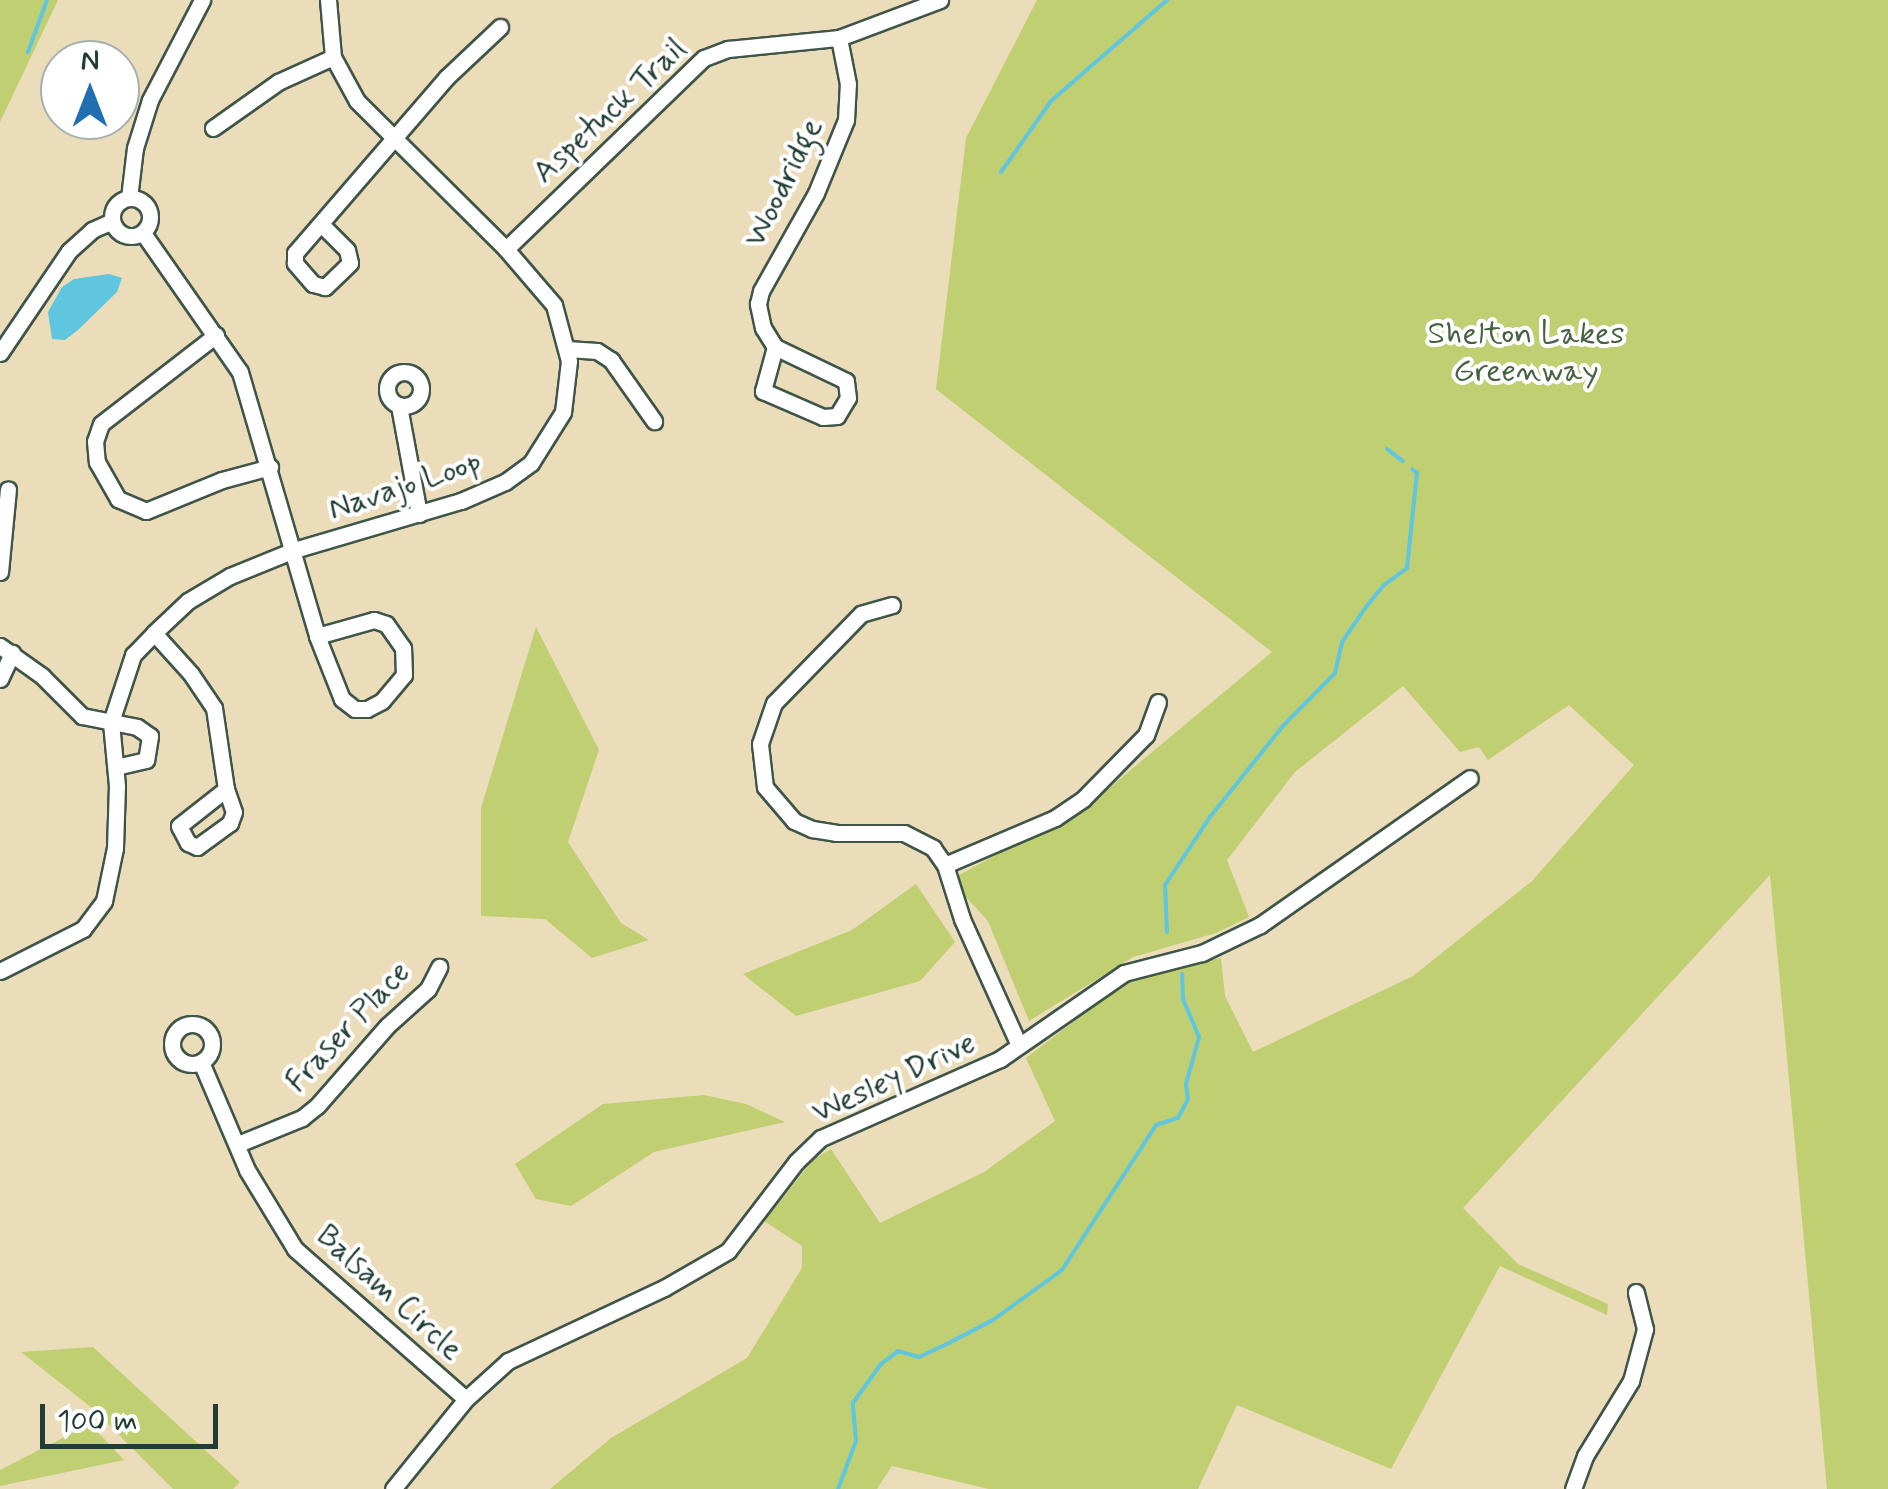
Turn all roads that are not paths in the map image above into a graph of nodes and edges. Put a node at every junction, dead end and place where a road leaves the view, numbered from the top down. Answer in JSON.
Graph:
{"nodes":[{"id":1,"x":202,"y":0,"type":"edge"},
{"id":2,"x":328,"y":0,"type":"edge"},
{"id":3,"x":940,"y":0,"type":"edge"},
{"id":4,"x":500,"y":26,"type":"dead end"},
{"id":5,"x":839,"y":38,"type":"junction"},
{"id":6,"x":333,"y":58,"type":"junction"},
{"id":7,"x":213,"y":128,"type":"dead end"},
{"id":8,"x":394,"y":139,"type":"junction"},
{"id":9,"x":129,"y":198,"type":"junction"},
{"id":10,"x":112,"y":221,"type":"junction"},
{"id":11,"x":322,"y":225,"type":"dead end"},
{"id":12,"x":143,"y":233,"type":"junction"},
{"id":13,"x":506,"y":248,"type":"junction"},
{"id":14,"x":216,"y":335,"type":"junction"},
{"id":15,"x":775,"y":346,"type":"junction"},
{"id":16,"x":567,"y":349,"type":"junction"},
{"id":17,"x":0,"y":353,"type":"edge"},
{"id":18,"x":399,"y":406,"type":"dead end"},
{"id":19,"x":654,"y":420,"type":"dead end"},
{"id":20,"x":270,"y":467,"type":"junction"},
{"id":21,"x":8,"y":489,"type":"dead end"},
{"id":22,"x":420,"y":514,"type":"junction"},
{"id":23,"x":294,"y":550,"type":"junction"},
{"id":24,"x":0,"y":572,"type":"edge"},
{"id":25,"x":892,"y":605,"type":"dead end"},
{"id":26,"x":154,"y":633,"type":"junction"},
{"id":27,"x":318,"y":636,"type":"junction"},
{"id":28,"x":6,"y":650,"type":"edge"},
{"id":29,"x":0,"y":679,"type":"edge"},
{"id":30,"x":1158,"y":702,"type":"dead end"},
{"id":31,"x":110,"y":722,"type":"junction"},
{"id":32,"x":116,"y":767,"type":"junction"},
{"id":33,"x":1470,"y":778,"type":"dead end"},
{"id":34,"x":226,"y":790,"type":"dead end"},
{"id":35,"x":945,"y":865,"type":"junction"},
{"id":36,"x":439,"y":966,"type":"dead end"},
{"id":37,"x":0,"y":971,"type":"edge"},
{"id":38,"x":1018,"y":1043,"type":"junction"},
{"id":39,"x":201,"y":1062,"type":"dead end"},
{"id":40,"x":238,"y":1144,"type":"junction"},
{"id":41,"x":1636,"y":1292,"type":"dead end"},
{"id":42,"x":466,"y":1399,"type":"junction"},
{"id":43,"x":393,"y":1489,"type":"edge"},
{"id":44,"x":1573,"y":1489,"type":"edge"}],
"edges":[{"from":1,"to":9,"type":"street"},
{"from":2,"to":6,"type":"street","name":"Navajo Loop"},
{"from":3,"to":5,"type":"street","name":"Aspetuck Trail"},
{"from":4,"to":8,"type":"street"},
{"from":5,"to":13,"type":"street","name":"Aspetuck Trail"},
{"from":5,"to":15,"type":"street","name":"Woodridge"},
{"from":6,"to":7,"type":"street"},
{"from":6,"to":8,"type":"street","name":"Navajo Loop"},
{"from":8,"to":11,"type":"street"},
{"from":8,"to":13,"type":"street","name":"Navajo Loop"},
{"from":9,"to":10,"type":"street"},
{"from":9,"to":12,"type":"street"},
{"from":10,"to":12,"type":"street"},
{"from":10,"to":17,"type":"street"},
{"from":12,"to":14,"type":"street"},
{"from":13,"to":16,"type":"street","name":"Navajo Loop"},
{"from":14,"to":20,"type":"street"},
{"from":14,"to":20,"type":"street"},
{"from":15,"to":15,"type":"street","name":"Woodridge"},
{"from":16,"to":19,"type":"street"},
{"from":16,"to":22,"type":"street","name":"Navajo Loop"},
{"from":18,"to":22,"type":"street"},
{"from":20,"to":23,"type":"street"},
{"from":21,"to":24,"type":"street"},
{"from":22,"to":23,"type":"street","name":"Navajo Loop"},
{"from":23,"to":26,"type":"street","name":"Navajo Loop"},
{"from":23,"to":27,"type":"street"},
{"from":25,"to":35,"type":"street"},
{"from":26,"to":31,"type":"street","name":"Navajo Loop"},
{"from":26,"to":34,"type":"street"},
{"from":27,"to":27,"type":"street"},
{"from":28,"to":29,"type":"street"},
{"from":28,"to":31,"type":"street"},
{"from":30,"to":35,"type":"street"},
{"from":31,"to":32,"type":"street","name":"Navajo Loop"},
{"from":31,"to":32,"type":"street"},
{"from":32,"to":37,"type":"street","name":"Navajo Loop"},
{"from":33,"to":38,"type":"street","name":"Wesley Drive"},
{"from":35,"to":38,"type":"street"},
{"from":36,"to":40,"type":"street","name":"Fraser Place"},
{"from":38,"to":42,"type":"street","name":"Wesley Drive"},
{"from":39,"to":40,"type":"street","name":"Balsam Circle"},
{"from":40,"to":42,"type":"street","name":"Balsam Circle"},
{"from":41,"to":44,"type":"street"},
{"from":42,"to":43,"type":"street","name":"Wesley Drive"}]}
